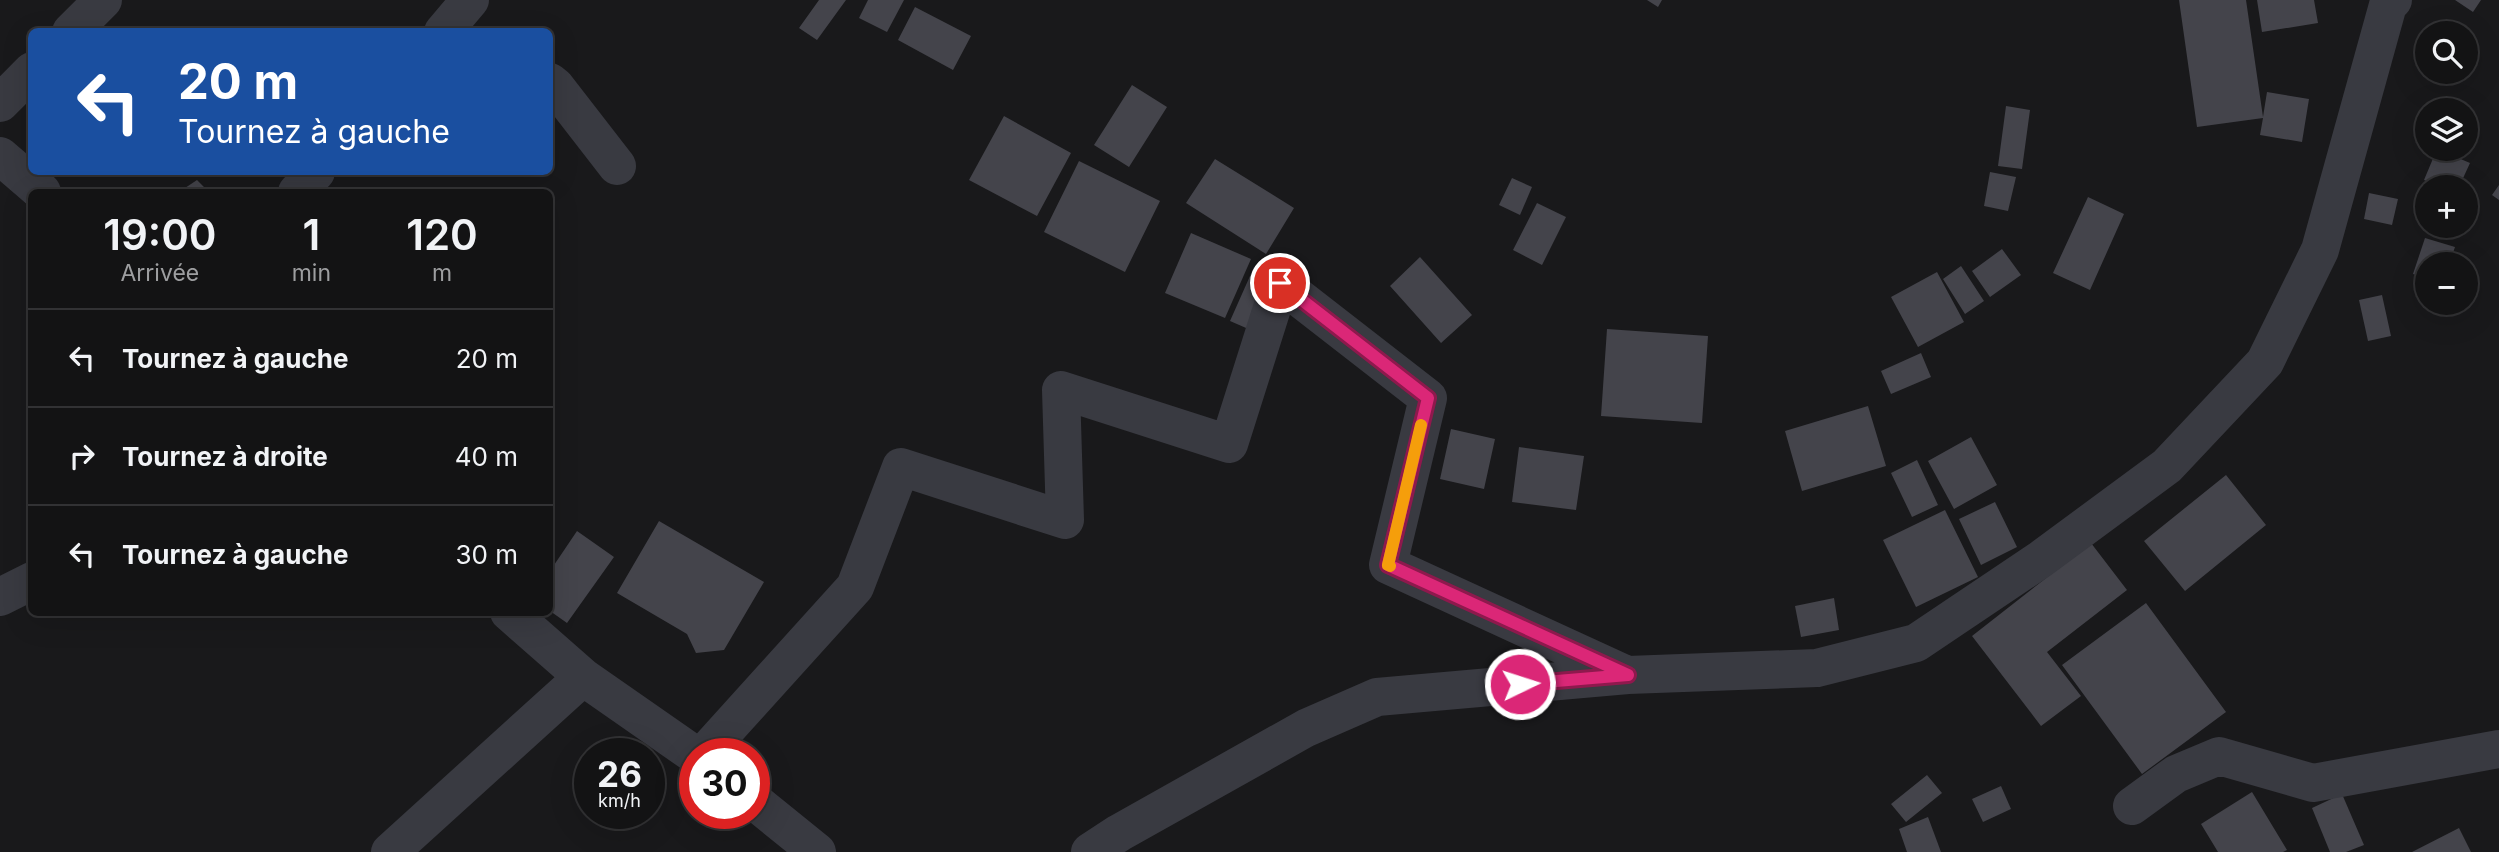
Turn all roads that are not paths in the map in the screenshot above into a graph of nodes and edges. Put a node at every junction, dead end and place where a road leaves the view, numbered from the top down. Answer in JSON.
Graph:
{"nodes":[{"id":1,"x":103,"y":0,"type":"edge"},
{"id":2,"x":2390,"y":2,"type":"edge"},
{"id":3,"x":75,"y":28,"type":"edge"},
{"id":4,"x":28,"y":75,"type":"edge"},
{"id":5,"x":553,"y":84,"type":"edge"},
{"id":6,"x":0,"y":103,"type":"edge"},
{"id":7,"x":0,"y":156,"type":"edge"},
{"id":8,"x":617,"y":166,"type":"dead end"},
{"id":9,"x":313,"y":175,"type":"edge"},
{"id":10,"x":38,"y":189,"type":"edge"},
{"id":11,"x":300,"y":189,"type":"edge"},
{"id":12,"x":28,"y":583,"type":"edge"},
{"id":13,"x":0,"y":597,"type":"edge"},
{"id":14,"x":514,"y":616,"type":"edge"},
{"id":15,"x":1628,"y":675,"type":"junction"},
{"id":16,"x":583,"y":677,"type":"junction"},
{"id":17,"x":718,"y":738,"type":"edge"},
{"id":18,"x":679,"y":744,"type":"edge"},
{"id":19,"x":2499,"y":750,"type":"edge"},
{"id":20,"x":2132,"y":806,"type":"dead end"},
{"id":21,"x":770,"y":814,"type":"edge"},
{"id":22,"x":390,"y":852,"type":"edge"},
{"id":23,"x":817,"y":852,"type":"edge"},
{"id":24,"x":1090,"y":852,"type":"edge"}],
"edges":[{"from":1,"to":3,"type":"street"},
{"from":2,"to":15,"type":"street"},
{"from":4,"to":6,"type":"street"},
{"from":5,"to":8,"type":"street"},
{"from":7,"to":10,"type":"street"},
{"from":9,"to":11,"type":"street"},
{"from":12,"to":13,"type":"street"},
{"from":14,"to":16,"type":"street"},
{"from":15,"to":17,"type":"street"},
{"from":15,"to":24,"type":"street"},
{"from":16,"to":18,"type":"street"},
{"from":16,"to":22,"type":"street"},
{"from":19,"to":20,"type":"street"},
{"from":21,"to":23,"type":"street"}]}
